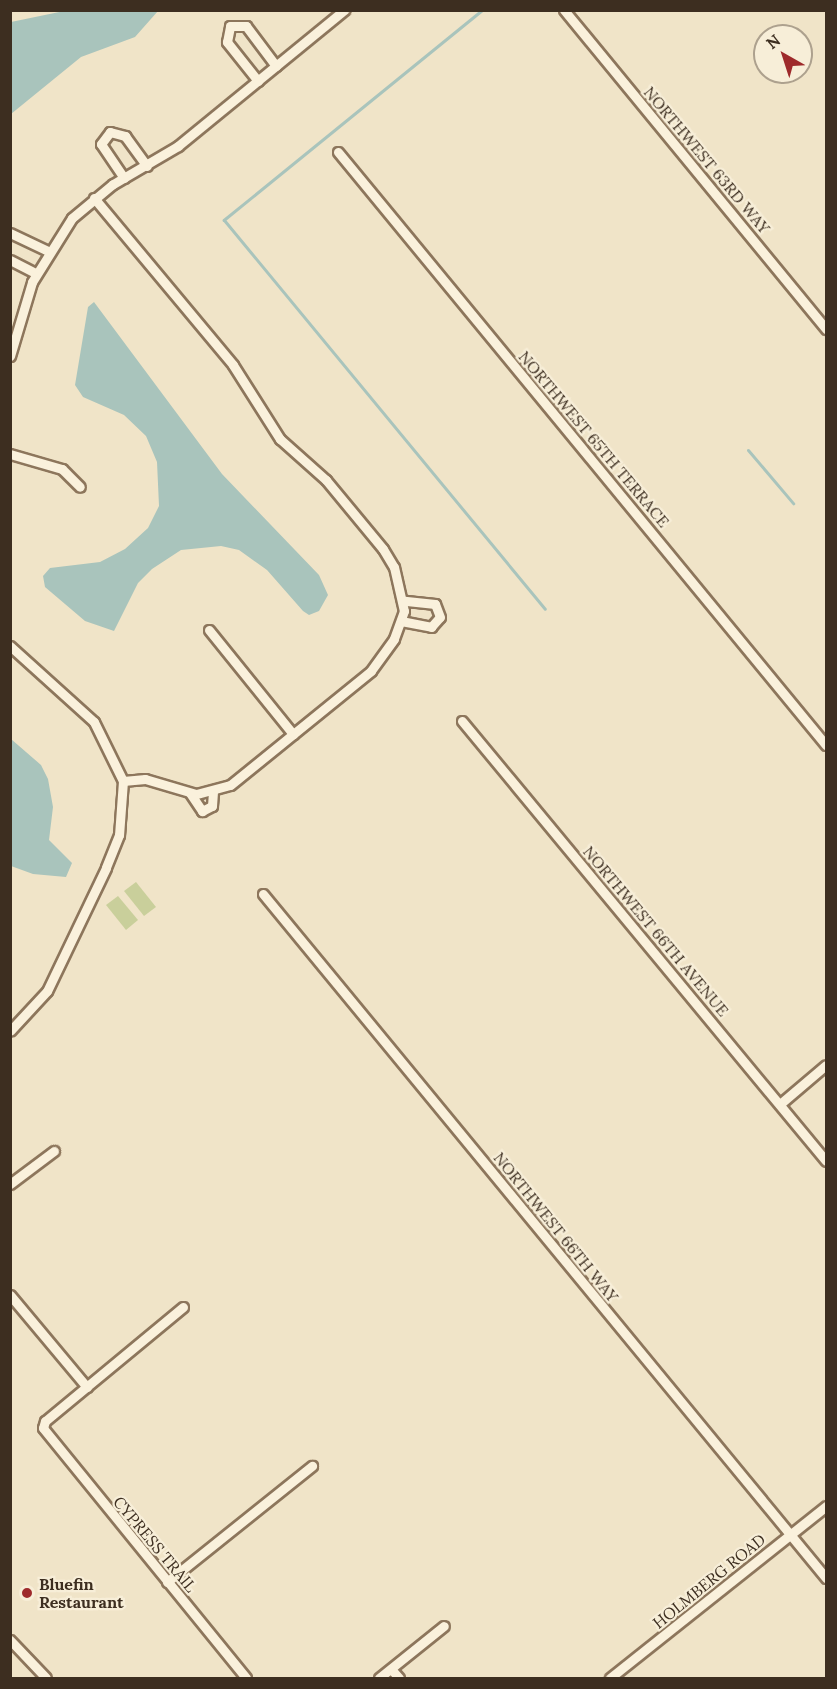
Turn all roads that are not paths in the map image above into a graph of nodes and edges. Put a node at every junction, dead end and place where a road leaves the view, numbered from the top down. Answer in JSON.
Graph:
{"nodes":[{"id":1,"x":344,"y":10,"type":"edge"},
{"id":2,"x":564,"y":10,"type":"edge"},
{"id":3,"x":276,"y":66,"type":"junction"},
{"id":4,"x":258,"y":81,"type":"junction"},
{"id":5,"x":338,"y":152,"type":"dead end"},
{"id":6,"x":147,"y":166,"type":"junction"},
{"id":7,"x":124,"y":178,"type":"junction"},
{"id":8,"x":94,"y":198,"type":"junction"},
{"id":9,"x":10,"y":233,"type":"edge"},
{"id":10,"x":48,"y":251,"type":"junction"},
{"id":11,"x":10,"y":260,"type":"edge"},
{"id":12,"x":36,"y":273,"type":"junction"},
{"id":13,"x":826,"y":328,"type":"edge"},
{"id":14,"x":10,"y":356,"type":"edge"},
{"id":15,"x":10,"y":454,"type":"edge"},
{"id":16,"x":80,"y":487,"type":"dead end"},
{"id":17,"x":404,"y":606,"type":"junction"},
{"id":18,"x":401,"y":621,"type":"junction"},
{"id":19,"x":209,"y":630,"type":"dead end"},
{"id":20,"x":10,"y":646,"type":"edge"},
{"id":21,"x":462,"y":721,"type":"dead end"},
{"id":22,"x":293,"y":734,"type":"junction"},
{"id":23,"x":826,"y":745,"type":"edge"},
{"id":24,"x":123,"y":782,"type":"junction"},
{"id":25,"x":213,"y":792,"type":"junction"},
{"id":26,"x":190,"y":793,"type":"junction"},
{"id":27,"x":264,"y":894,"type":"dead end"},
{"id":28,"x":10,"y":1031,"type":"edge"},
{"id":29,"x":826,"y":1065,"type":"edge"},
{"id":30,"x":780,"y":1104,"type":"junction"},
{"id":31,"x":54,"y":1151,"type":"dead end"},
{"id":32,"x":826,"y":1161,"type":"edge"},
{"id":33,"x":10,"y":1184,"type":"edge"},
{"id":34,"x":10,"y":1295,"type":"edge"},
{"id":35,"x":183,"y":1307,"type":"dead end"},
{"id":36,"x":87,"y":1388,"type":"junction"},
{"id":37,"x":312,"y":1466,"type":"dead end"},
{"id":38,"x":826,"y":1506,"type":"edge"},
{"id":39,"x":790,"y":1535,"type":"junction"},
{"id":40,"x":826,"y":1578,"type":"edge"},
{"id":41,"x":167,"y":1582,"type":"junction"},
{"id":42,"x":444,"y":1626,"type":"dead end"},
{"id":43,"x":10,"y":1640,"type":"edge"},
{"id":44,"x":391,"y":1669,"type":"junction"},
{"id":45,"x":46,"y":1678,"type":"edge"},
{"id":46,"x":246,"y":1678,"type":"edge"},
{"id":47,"x":379,"y":1678,"type":"edge"},
{"id":48,"x":399,"y":1678,"type":"edge"},
{"id":49,"x":610,"y":1678,"type":"edge"}],
"edges":[{"from":1,"to":3,"type":"street"},
{"from":2,"to":13,"type":"street","name":"NORTHWEST 63RD WAY"},
{"from":3,"to":4,"type":"street"},
{"from":3,"to":4,"type":"street"},
{"from":4,"to":6,"type":"street"},
{"from":5,"to":23,"type":"street","name":"NORTHWEST 65TH TERRACE"},
{"from":6,"to":7,"type":"street"},
{"from":6,"to":7,"type":"street"},
{"from":7,"to":8,"type":"street"},
{"from":8,"to":10,"type":"street"},
{"from":8,"to":17,"type":"street"},
{"from":9,"to":10,"type":"street"},
{"from":10,"to":12,"type":"street"},
{"from":11,"to":12,"type":"street"},
{"from":12,"to":14,"type":"street"},
{"from":15,"to":16,"type":"street"},
{"from":17,"to":18,"type":"street"},
{"from":17,"to":18,"type":"street"},
{"from":18,"to":22,"type":"street"},
{"from":19,"to":22,"type":"street"},
{"from":20,"to":24,"type":"street"},
{"from":21,"to":30,"type":"street","name":"NORTHWEST 66TH AVENUE"},
{"from":22,"to":25,"type":"street"},
{"from":24,"to":26,"type":"street"},
{"from":24,"to":28,"type":"street"},
{"from":25,"to":26,"type":"street"},
{"from":25,"to":26,"type":"street"},
{"from":27,"to":39,"type":"street","name":"NORTHWEST 66TH WAY"},
{"from":29,"to":30,"type":"street"},
{"from":30,"to":32,"type":"street","name":"NORTHWEST 66TH AVENUE"},
{"from":31,"to":33,"type":"street"},
{"from":34,"to":36,"type":"street"},
{"from":35,"to":36,"type":"street"},
{"from":36,"to":41,"type":"street","name":"CYPRESS TRAIL"},
{"from":37,"to":41,"type":"street"},
{"from":38,"to":39,"type":"street","name":"HOLMBERG ROAD"},
{"from":39,"to":40,"type":"street","name":"NORTHWEST 66TH WAY"},
{"from":39,"to":49,"type":"street","name":"HOLMBERG ROAD"},
{"from":41,"to":46,"type":"street","name":"CYPRESS TRAIL"},
{"from":42,"to":44,"type":"street"},
{"from":43,"to":45,"type":"street"},
{"from":44,"to":47,"type":"street"},
{"from":44,"to":48,"type":"street"}]}
